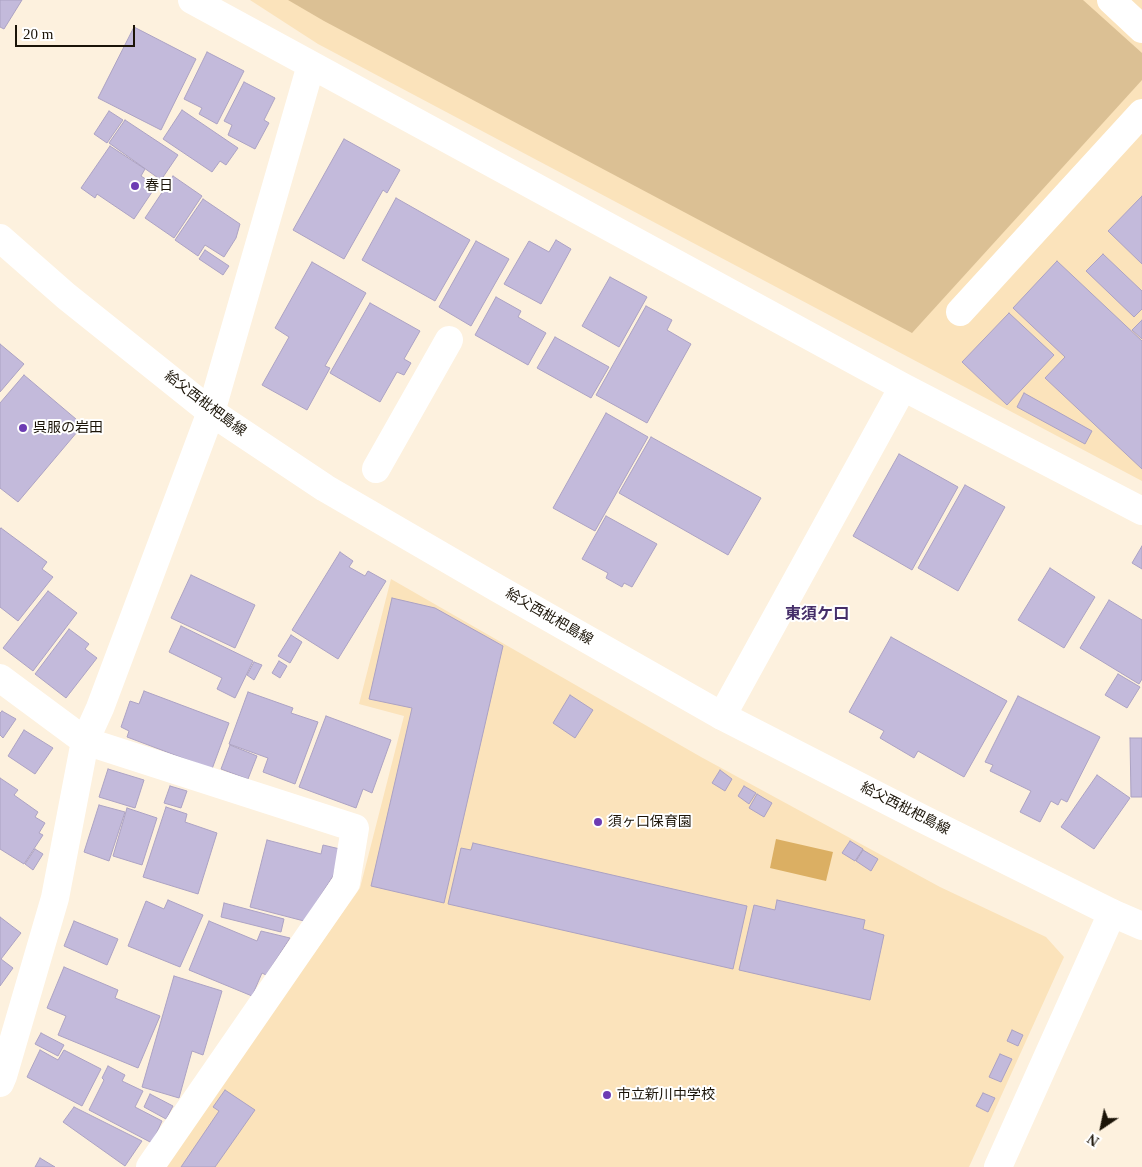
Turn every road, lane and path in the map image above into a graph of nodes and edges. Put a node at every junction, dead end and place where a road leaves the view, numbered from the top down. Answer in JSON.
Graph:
{"nodes":[{"id":1,"x":192,"y":0,"type":"edge"},
{"id":2,"x":1111,"y":0,"type":"edge"},
{"id":3,"x":1142,"y":29,"type":"edge"},
{"id":4,"x":311,"y":65,"type":"junction"},
{"id":5,"x":1142,"y":113,"type":"edge"},
{"id":6,"x":0,"y":238,"type":"edge"},
{"id":7,"x":960,"y":312,"type":"dead end"},
{"id":8,"x":448,"y":340,"type":"dead end"},
{"id":9,"x":903,"y":387,"type":"junction"},
{"id":10,"x":211,"y":412,"type":"junction"},
{"id":11,"x":376,"y":469,"type":"dead end"},
{"id":12,"x":1142,"y":511,"type":"edge"},
{"id":13,"x":0,"y":678,"type":"edge"},
{"id":14,"x":722,"y":716,"type":"junction"},
{"id":15,"x":85,"y":741,"type":"junction"},
{"id":16,"x":1112,"y":913,"type":"junction"},
{"id":17,"x":1142,"y":926,"type":"edge"},
{"id":18,"x":0,"y":1083,"type":"edge"},
{"id":19,"x":150,"y":1167,"type":"edge"},
{"id":20,"x":998,"y":1167,"type":"edge"}],
"edges":[{"from":1,"to":4,"type":"street"},
{"from":2,"to":3,"type":"street"},
{"from":4,"to":9,"type":"street"},
{"from":4,"to":10,"type":"street"},
{"from":5,"to":7,"type":"street"},
{"from":6,"to":10,"type":"street","name":"給父西枇杷島線"},
{"from":8,"to":11,"type":"street"},
{"from":9,"to":12,"type":"street"},
{"from":9,"to":14,"type":"street"},
{"from":10,"to":14,"type":"street","name":"給父西枇杷島線"},
{"from":10,"to":15,"type":"street"},
{"from":13,"to":15,"type":"street"},
{"from":14,"to":16,"type":"street","name":"給父西枇杷島線"},
{"from":15,"to":18,"type":"street"},
{"from":15,"to":19,"type":"street"},
{"from":16,"to":17,"type":"street","name":"給父西枇杷島線"},
{"from":16,"to":20,"type":"street"}]}
